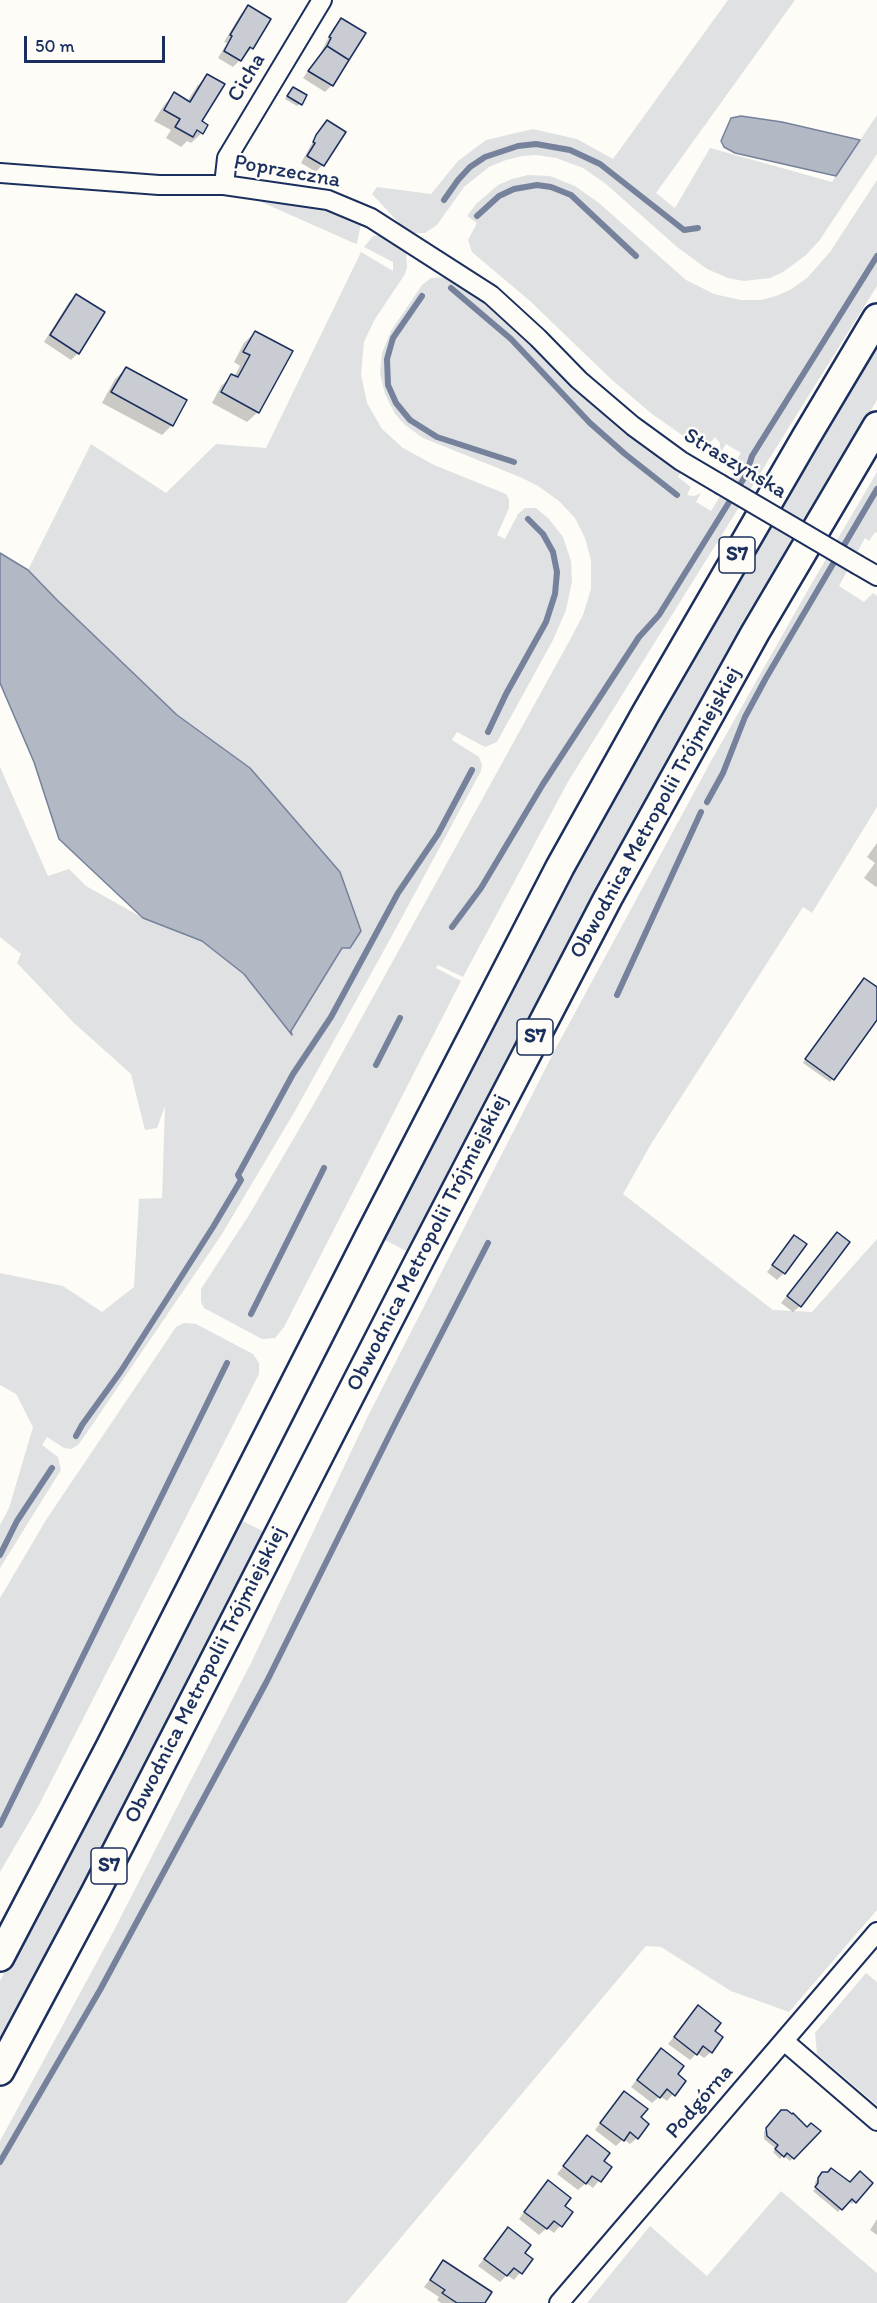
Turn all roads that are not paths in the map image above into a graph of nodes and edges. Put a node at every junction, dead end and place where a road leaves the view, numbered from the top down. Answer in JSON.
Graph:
{"nodes":[{"id":1,"x":322,"y":0,"type":"edge"},
{"id":2,"x":0,"y":173,"type":"edge"},
{"id":3,"x":224,"y":184,"type":"junction"},
{"id":4,"x":877,"y":318,"type":"edge"},
{"id":5,"x":579,"y":380,"type":"joint"},
{"id":6,"x":877,"y":426,"type":"edge"},
{"id":7,"x":877,"y":576,"type":"edge"},
{"id":8,"x":877,"y":1932,"type":"edge"},
{"id":9,"x":0,"y":1957,"type":"edge"},
{"id":10,"x":784,"y":2041,"type":"junction"},
{"id":11,"x":0,"y":2071,"type":"edge"},
{"id":12,"x":877,"y":2121,"type":"edge"},
{"id":13,"x":559,"y":2303,"type":"edge"}],
"edges":[{"from":1,"to":3,"type":"street","name":"Cicha"},
{"from":2,"to":3,"type":"street","name":"Poprzeczna"},
{"from":3,"to":5,"type":"street","name":"Poprzeczna"},
{"from":4,"to":9,"type":"highway","number":"S7"},
{"from":5,"to":7,"type":"street","name":"Straszyńska","bridge":true},
{"from":6,"to":11,"type":"highway","name":"Obwodnica Metropolii Trójmiejskiej","number":"S7"},
{"from":8,"to":10,"type":"street","name":"Podgórna"},
{"from":10,"to":12,"type":"street"},
{"from":10,"to":13,"type":"street","name":"Podgórna"}]}
